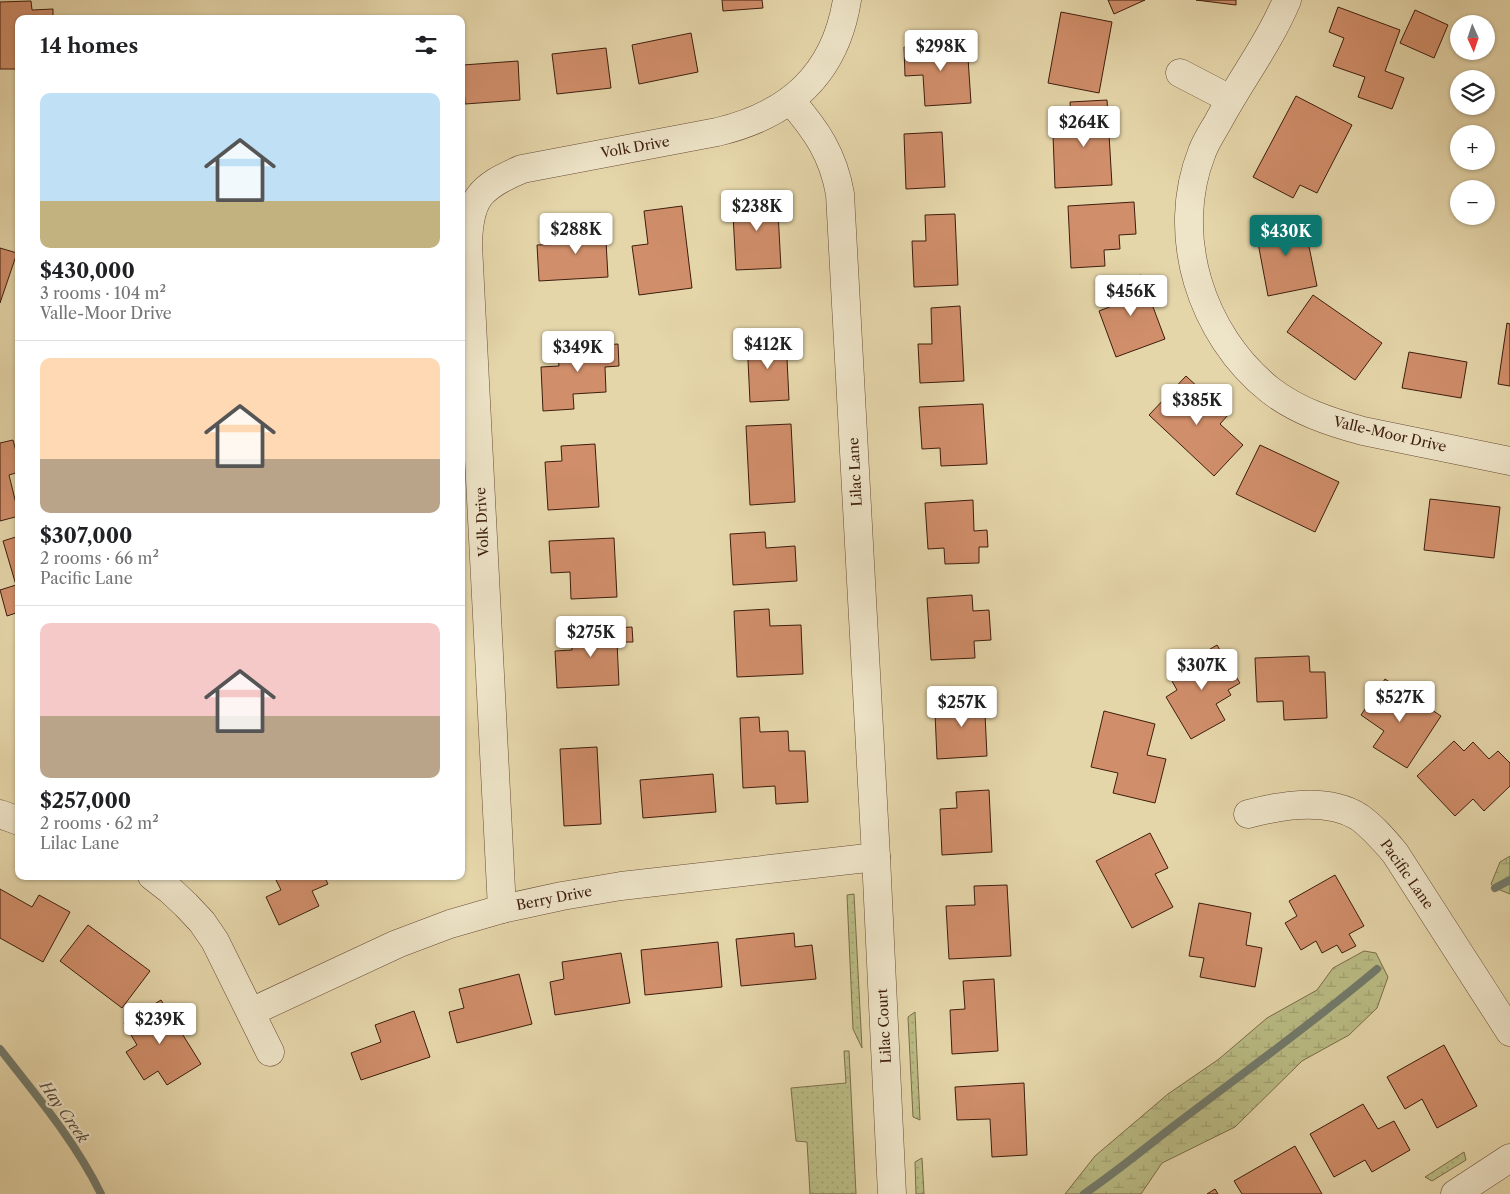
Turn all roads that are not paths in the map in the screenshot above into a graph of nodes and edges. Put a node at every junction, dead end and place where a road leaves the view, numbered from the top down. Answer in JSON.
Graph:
{"nodes":[{"id":1,"x":846,"y":0,"type":"edge"},
{"id":2,"x":1287,"y":0,"type":"edge"},
{"id":3,"x":1180,"y":73,"type":"dead end"},
{"id":4,"x":1230,"y":99,"type":"junction"},
{"id":5,"x":791,"y":101,"type":"junction"},
{"id":6,"x":1510,"y":461,"type":"edge"},
{"id":7,"x":0,"y":814,"type":"edge"},
{"id":8,"x":1248,"y":814,"type":"dead end"},
{"id":9,"x":15,"y":820,"type":"edge"},
{"id":10,"x":876,"y":858,"type":"junction"},
{"id":11,"x":157,"y":880,"type":"edge"},
{"id":12,"x":502,"y":908,"type":"junction"},
{"id":13,"x":251,"y":1012,"type":"junction"},
{"id":14,"x":1510,"y":1032,"type":"edge"},
{"id":15,"x":270,"y":1052,"type":"dead end"},
{"id":16,"x":1510,"y":1158,"type":"edge"},
{"id":17,"x":892,"y":1194,"type":"edge"},
{"id":18,"x":1455,"y":1194,"type":"edge"}],
"edges":[{"from":1,"to":5,"type":"street","name":"Volk Drive"},
{"from":2,"to":4,"type":"street","name":"Valle-Moor Drive"},
{"from":3,"to":4,"type":"street"},
{"from":4,"to":6,"type":"street","name":"Valle-Moor Drive"},
{"from":5,"to":10,"type":"street","name":"Lilac Lane"},
{"from":5,"to":12,"type":"street","name":"Volk Drive"},
{"from":7,"to":9,"type":"street"},
{"from":8,"to":14,"type":"street","name":"Pacific Lane"},
{"from":10,"to":12,"type":"street","name":"Berry Drive"},
{"from":10,"to":17,"type":"street","name":"Lilac Court"},
{"from":11,"to":13,"type":"street"},
{"from":12,"to":13,"type":"street","name":"Berry Drive"},
{"from":13,"to":15,"type":"street"},
{"from":16,"to":18,"type":"street"}]}
